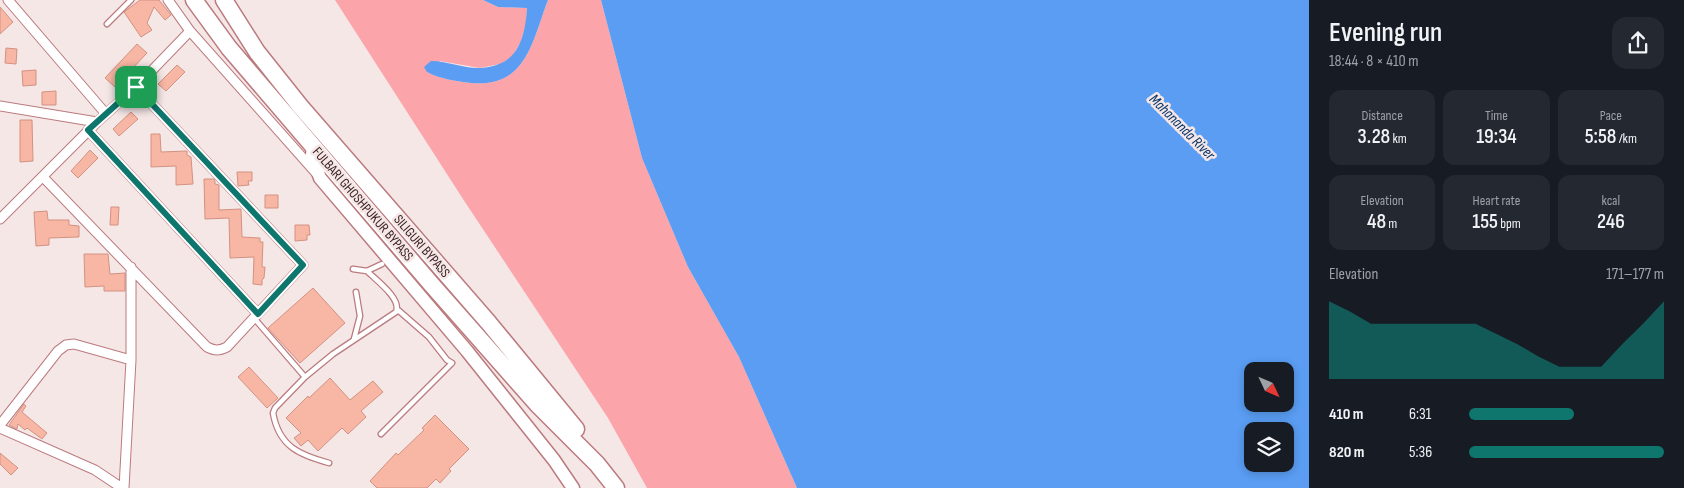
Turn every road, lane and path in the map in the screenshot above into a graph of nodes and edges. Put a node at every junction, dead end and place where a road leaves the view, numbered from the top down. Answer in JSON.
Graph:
{"nodes":[{"id":1,"x":8,"y":0,"type":"edge"},
{"id":2,"x":131,"y":0,"type":"edge"},
{"id":3,"x":168,"y":0,"type":"edge"},
{"id":4,"x":194,"y":0,"type":"edge"},
{"id":5,"x":224,"y":0,"type":"edge"},
{"id":6,"x":107,"y":24,"type":"dead end"},
{"id":7,"x":190,"y":31,"type":"junction"},
{"id":8,"x":136,"y":87,"type":"junction"},
{"id":9,"x":0,"y":106,"type":"edge"},
{"id":10,"x":106,"y":114,"type":"junction"},
{"id":11,"x":97,"y":122,"type":"junction"},
{"id":12,"x":88,"y":130,"type":"junction"},
{"id":13,"x":313,"y":146,"type":"junction"},
{"id":14,"x":43,"y":177,"type":"junction"},
{"id":15,"x":320,"y":178,"type":"junction"},
{"id":16,"x":0,"y":219,"type":"edge"},
{"id":17,"x":382,"y":264,"type":"dead end"},
{"id":18,"x":131,"y":267,"type":"junction"},
{"id":19,"x":353,"y":269,"type":"dead end"},
{"id":20,"x":367,"y":271,"type":"junction"},
{"id":21,"x":356,"y":292,"type":"dead end"},
{"id":22,"x":398,"y":310,"type":"junction"},
{"id":23,"x":256,"y":316,"type":"junction"},
{"id":24,"x":354,"y":339,"type":"junction"},
{"id":25,"x":131,"y":360,"type":"junction"},
{"id":26,"x":305,"y":378,"type":"junction"},
{"id":27,"x":0,"y":427,"type":"edge"},
{"id":28,"x":381,"y":434,"type":"dead end"},
{"id":29,"x":329,"y":463,"type":"dead end"},
{"id":30,"x":123,"y":488,"type":"edge"},
{"id":31,"x":573,"y":488,"type":"edge"},
{"id":32,"x":616,"y":488,"type":"edge"},
{"id":33,"x":624,"y":488,"type":"edge"}],
"edges":[{"from":1,"to":10,"type":"street"},
{"from":2,"to":6,"type":"lane"},
{"from":3,"to":7,"type":"street"},
{"from":4,"to":13,"type":"highway","name":"FULBARI GHOSHPUKUR BYPASS"},
{"from":5,"to":33,"type":"highway","name":"SILIGURI BYPASS"},
{"from":7,"to":8,"type":"street"},
{"from":7,"to":15,"type":"street"},
{"from":8,"to":10,"type":"street"},
{"from":8,"to":23,"type":"street"},
{"from":9,"to":11,"type":"street"},
{"from":10,"to":11,"type":"street"},
{"from":11,"to":12,"type":"street"},
{"from":12,"to":14,"type":"street"},
{"from":12,"to":23,"type":"street"},
{"from":13,"to":15,"type":"main road"},
{"from":13,"to":32,"type":"highway","name":"FULBARI GHOSHPUKUR BYPASS"},
{"from":14,"to":16,"type":"street"},
{"from":14,"to":18,"type":"street"},
{"from":15,"to":31,"type":"main road"},
{"from":17,"to":20,"type":"lane"},
{"from":18,"to":23,"type":"street"},
{"from":18,"to":25,"type":"street"},
{"from":19,"to":20,"type":"lane"},
{"from":20,"to":22,"type":"lane"},
{"from":21,"to":24,"type":"lane"},
{"from":22,"to":24,"type":"lane"},
{"from":22,"to":28,"type":"lane"},
{"from":23,"to":26,"type":"lane"},
{"from":24,"to":26,"type":"lane"},
{"from":25,"to":27,"type":"street"},
{"from":25,"to":30,"type":"street"},
{"from":26,"to":29,"type":"lane"},
{"from":27,"to":30,"type":"street"}]}
